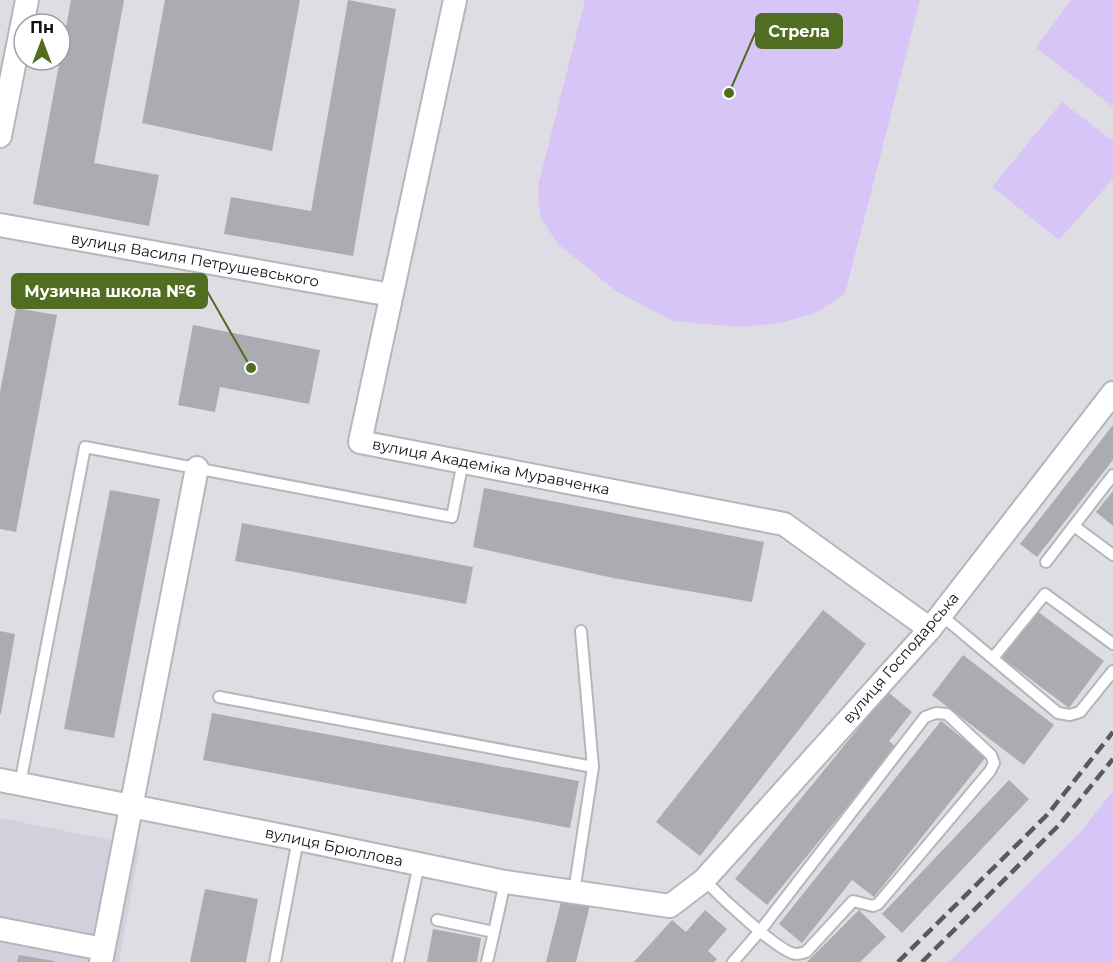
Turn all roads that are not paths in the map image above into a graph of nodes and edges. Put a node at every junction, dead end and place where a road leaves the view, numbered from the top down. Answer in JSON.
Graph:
{"nodes":[{"id":1,"x":27,"y":0,"type":"edge"},
{"id":2,"x":455,"y":0,"type":"edge"},
{"id":3,"x":0,"y":136,"type":"edge"},
{"id":4,"x":0,"y":225,"type":"edge"},
{"id":5,"x":391,"y":295,"type":"junction"},
{"id":6,"x":1113,"y":393,"type":"edge"},
{"id":7,"x":463,"y":461,"type":"junction"},
{"id":8,"x":197,"y":468,"type":"junction"},
{"id":9,"x":1113,"y":475,"type":"edge"},
{"id":10,"x":1074,"y":526,"type":"junction"},
{"id":11,"x":1113,"y":555,"type":"edge"},
{"id":12,"x":1046,"y":562,"type":"dead end"},
{"id":13,"x":935,"y":622,"type":"junction"},
{"id":14,"x":581,"y":631,"type":"dead end"},
{"id":15,"x":1113,"y":644,"type":"edge"},
{"id":16,"x":993,"y":658,"type":"junction"},
{"id":17,"x":1113,"y":671,"type":"edge"},
{"id":18,"x":219,"y":697,"type":"dead end"},
{"id":19,"x":592,"y":767,"type":"junction"},
{"id":20,"x":10,"y":782,"type":"edge"},
{"id":21,"x":131,"y":806,"type":"junction"},
{"id":22,"x":298,"y":839,"type":"junction"},
{"id":23,"x":419,"y":864,"type":"junction"},
{"id":24,"x":704,"y":880,"type":"junction"},
{"id":25,"x":505,"y":882,"type":"junction"},
{"id":26,"x":574,"y":892,"type":"junction"},
{"id":27,"x":670,"y":906,"type":"joint"},
{"id":28,"x":437,"y":920,"type":"dead end"},
{"id":29,"x":0,"y":929,"type":"edge"},
{"id":30,"x":760,"y":931,"type":"junction"},
{"id":31,"x":494,"y":932,"type":"junction"},
{"id":32,"x":102,"y":956,"type":"edge"},
{"id":33,"x":275,"y":962,"type":"edge"},
{"id":34,"x":398,"y":962,"type":"edge"},
{"id":35,"x":487,"y":962,"type":"edge"},
{"id":36,"x":733,"y":962,"type":"edge"}],
"edges":[{"from":1,"to":3,"type":"street"},
{"from":2,"to":5,"type":"street","name":"вулиця Академіка Муравченка"},
{"from":4,"to":5,"type":"street","name":"вулиця Василя Петрушевського"},
{"from":5,"to":7,"type":"street","name":"вулиця Академіка Муравченка"},
{"from":6,"to":13,"type":"street","name":"вулиця Господарська"},
{"from":7,"to":8,"type":"lane"},
{"from":7,"to":13,"type":"street","name":"вулиця Академіка Муравченка"},
{"from":8,"to":20,"type":"lane"},
{"from":8,"to":21,"type":"street"},
{"from":9,"to":10,"type":"lane"},
{"from":10,"to":11,"type":"lane"},
{"from":10,"to":12,"type":"lane"},
{"from":13,"to":16,"type":"lane"},
{"from":13,"to":24,"type":"street","name":"вулиця Господарська"},
{"from":14,"to":19,"type":"lane"},
{"from":15,"to":16,"type":"lane"},
{"from":16,"to":17,"type":"lane"},
{"from":18,"to":19,"type":"lane"},
{"from":19,"to":26,"type":"lane"},
{"from":20,"to":21,"type":"street","name":"вулиця Брюллова"},
{"from":21,"to":22,"type":"street","name":"вулиця Брюллова"},
{"from":21,"to":32,"type":"street"},
{"from":22,"to":23,"type":"street","name":"вулиця Брюллова"},
{"from":22,"to":33,"type":"lane"},
{"from":23,"to":25,"type":"street","name":"вулиця Брюллова"},
{"from":23,"to":34,"type":"lane"},
{"from":24,"to":27,"type":"street","name":"вулиця Господарська"},
{"from":24,"to":30,"type":"lane"},
{"from":25,"to":26,"type":"street","name":"вулиця Брюллова"},
{"from":25,"to":31,"type":"lane"},
{"from":26,"to":27,"type":"street","name":"вулиця Брюллова"},
{"from":28,"to":31,"type":"lane"},
{"from":29,"to":32,"type":"street"},
{"from":30,"to":30,"type":"lane"},
{"from":30,"to":36,"type":"lane"},
{"from":31,"to":35,"type":"lane"}]}
